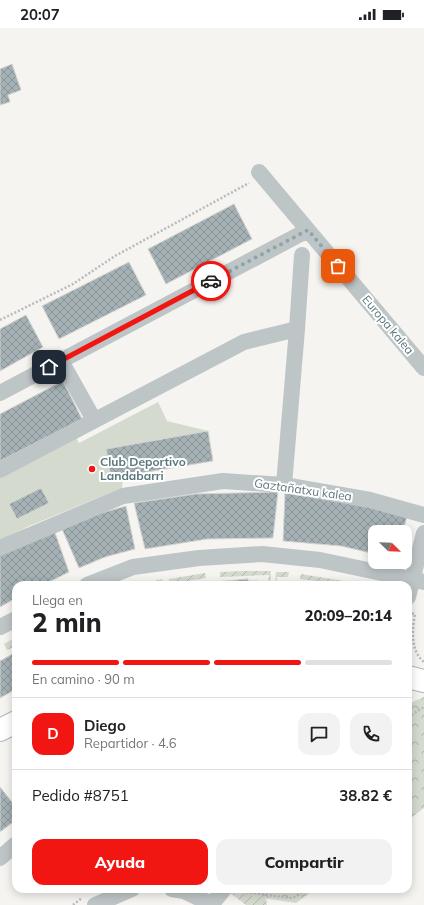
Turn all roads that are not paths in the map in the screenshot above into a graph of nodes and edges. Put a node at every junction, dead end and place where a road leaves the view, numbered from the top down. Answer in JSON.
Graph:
{"nodes":[{"id":1,"x":261,"y":174,"type":"road end"},
{"id":2,"x":308,"y":230,"type":"junction"},
{"id":3,"x":302,"y":255,"type":"dead end"},
{"id":4,"x":296,"y":329,"type":"junction"},
{"id":5,"x":61,"y":361,"type":"junction"},
{"id":6,"x":424,"y":368,"type":"edge"},
{"id":7,"x":0,"y":393,"type":"edge"},
{"id":8,"x":94,"y":420,"type":"junction"},
{"id":9,"x":0,"y":470,"type":"edge"},
{"id":10,"x":284,"y":485,"type":"junction"},
{"id":11,"x":424,"y":515,"type":"edge"},
{"id":12,"x":424,"y":533,"type":"edge"},
{"id":13,"x":0,"y":548,"type":"edge"},
{"id":14,"x":97,"y":581,"type":"edge"},
{"id":15,"x":418,"y":581,"type":"edge"},
{"id":16,"x":412,"y":591,"type":"edge"},
{"id":17,"x":12,"y":621,"type":"edge"},
{"id":18,"x":0,"y":627,"type":"edge"},
{"id":19,"x":412,"y":678,"type":"edge"},
{"id":20,"x":424,"y":681,"type":"edge"},
{"id":21,"x":12,"y":724,"type":"edge"},
{"id":22,"x":0,"y":730,"type":"edge"},
{"id":23,"x":12,"y":848,"type":"edge"},
{"id":24,"x":0,"y":858,"type":"edge"},
{"id":25,"x":123,"y":893,"type":"edge"},
{"id":26,"x":188,"y":893,"type":"edge"},
{"id":27,"x":225,"y":893,"type":"edge"},
{"id":28,"x":95,"y":905,"type":"edge"},
{"id":29,"x":212,"y":905,"type":"edge"}],
"edges":[{"from":1,"to":2,"type":"street","name":"Europa kalea"},
{"from":2,"to":5,"type":"street"},
{"from":2,"to":6,"type":"street","name":"Europa kalea"},
{"from":3,"to":4,"type":"street"},
{"from":4,"to":8,"type":"street"},
{"from":4,"to":10,"type":"street"},
{"from":5,"to":7,"type":"street"},
{"from":5,"to":8,"type":"street"},
{"from":8,"to":9,"type":"street"},
{"from":10,"to":11,"type":"street","name":"Gaztañatxu kalea"},
{"from":10,"to":13,"type":"street","name":"Gaztañatxu kalea"},
{"from":12,"to":15,"type":"street"},
{"from":14,"to":15,"type":"street"},
{"from":15,"to":16,"type":"street"},
{"from":17,"to":18,"type":"street"},
{"from":19,"to":20,"type":"main road"},
{"from":21,"to":22,"type":"main road"},
{"from":23,"to":24,"type":"street"},
{"from":25,"to":28,"type":"street"},
{"from":26,"to":29,"type":"street"},
{"from":27,"to":29,"type":"street"}]}
